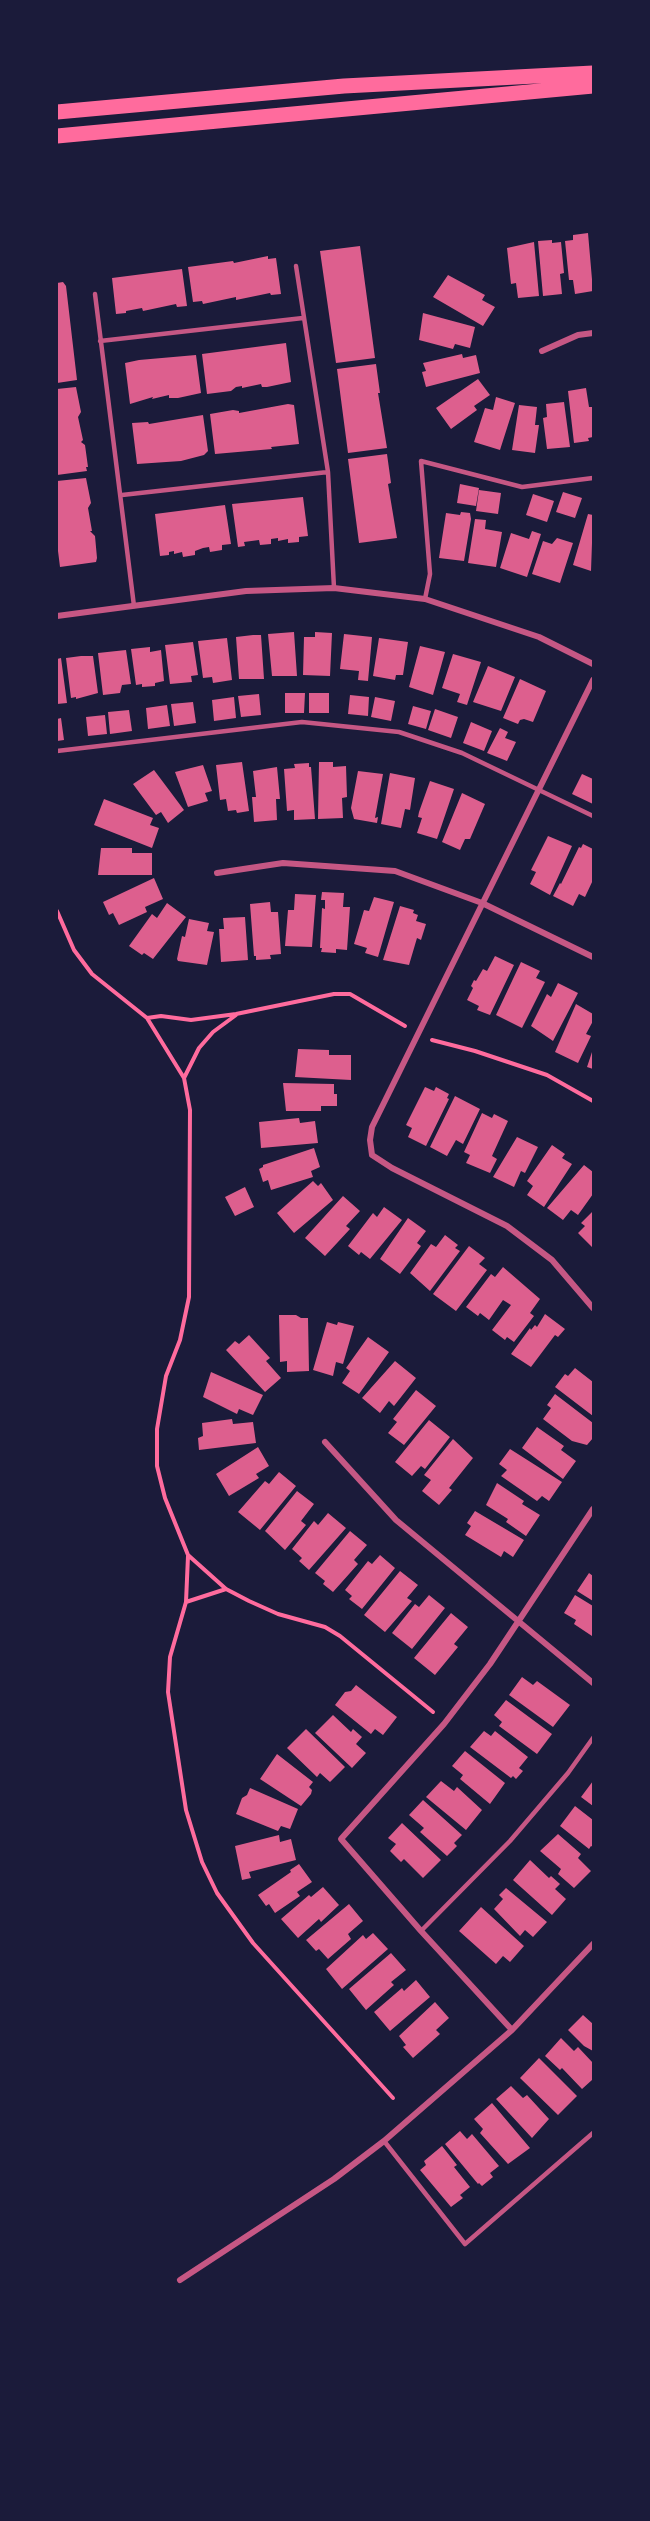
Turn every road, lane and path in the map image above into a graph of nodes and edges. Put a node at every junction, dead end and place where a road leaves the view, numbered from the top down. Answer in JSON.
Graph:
{"nodes":[{"id":1,"x":593,"y":73,"type":"edge"},
{"id":2,"x":593,"y":86,"type":"edge"},
{"id":3,"x":57,"y":111,"type":"edge"},
{"id":4,"x":57,"y":136,"type":"edge"},
{"id":5,"x":296,"y":267,"type":"dead end"},
{"id":6,"x":94,"y":294,"type":"dead end"},
{"id":7,"x":303,"y":318,"type":"junction"},
{"id":8,"x":593,"y":333,"type":"edge"},
{"id":9,"x":100,"y":341,"type":"junction"},
{"id":10,"x":542,"y":351,"type":"dead end"},
{"id":11,"x":328,"y":472,"type":"junction"},
{"id":12,"x":593,"y":478,"type":"edge"},
{"id":13,"x":122,"y":495,"type":"junction"},
{"id":14,"x":334,"y":588,"type":"junction"},
{"id":15,"x":425,"y":599,"type":"junction"},
{"id":16,"x":135,"y":606,"type":"junction"},
{"id":17,"x":57,"y":616,"type":"edge"},
{"id":18,"x":593,"y":664,"type":"edge"},
{"id":19,"x":593,"y":680,"type":"edge"},
{"id":20,"x":57,"y":751,"type":"edge"},
{"id":21,"x":537,"y":790,"type":"junction"},
{"id":22,"x":593,"y":816,"type":"edge"},
{"id":23,"x":217,"y":873,"type":"dead end"},
{"id":24,"x":482,"y":903,"type":"junction"},
{"id":25,"x":57,"y":911,"type":"edge"},
{"id":26,"x":593,"y":957,"type":"edge"},
{"id":27,"x":236,"y":1014,"type":"junction"},
{"id":28,"x":147,"y":1018,"type":"junction"},
{"id":29,"x":405,"y":1026,"type":"dead end"},
{"id":30,"x":432,"y":1040,"type":"dead end"},
{"id":31,"x":184,"y":1078,"type":"junction"},
{"id":32,"x":593,"y":1101,"type":"edge"},
{"id":33,"x":593,"y":1308,"type":"edge"},
{"id":34,"x":325,"y":1442,"type":"dead end"},
{"id":35,"x":593,"y":1509,"type":"edge"},
{"id":36,"x":188,"y":1555,"type":"junction"},
{"id":37,"x":226,"y":1589,"type":"junction"},
{"id":38,"x":186,"y":1602,"type":"junction"},
{"id":39,"x":519,"y":1623,"type":"junction"},
{"id":40,"x":593,"y":1683,"type":"edge"},
{"id":41,"x":433,"y":1712,"type":"dead end"},
{"id":42,"x":593,"y":1738,"type":"edge"},
{"id":43,"x":420,"y":1932,"type":"junction"},
{"id":44,"x":593,"y":1944,"type":"edge"},
{"id":45,"x":512,"y":2030,"type":"junction"},
{"id":46,"x":393,"y":2098,"type":"dead end"},
{"id":47,"x":593,"y":2133,"type":"edge"},
{"id":48,"x":384,"y":2141,"type":"junction"},
{"id":49,"x":180,"y":2280,"type":"dead end"}],
"edges":[{"from":1,"to":3,"type":"main road"},
{"from":2,"to":4,"type":"main road"},
{"from":5,"to":7,"type":"lane"},
{"from":6,"to":9,"type":"lane"},
{"from":7,"to":9,"type":"lane"},
{"from":7,"to":11,"type":"lane"},
{"from":8,"to":10,"type":"street"},
{"from":9,"to":13,"type":"lane"},
{"from":11,"to":13,"type":"lane"},
{"from":11,"to":14,"type":"lane"},
{"from":12,"to":15,"type":"lane"},
{"from":13,"to":16,"type":"lane"},
{"from":14,"to":15,"type":"street"},
{"from":14,"to":16,"type":"street"},
{"from":15,"to":18,"type":"street"},
{"from":16,"to":17,"type":"street"},
{"from":19,"to":21,"type":"street"},
{"from":20,"to":21,"type":"lane"},
{"from":21,"to":22,"type":"lane"},
{"from":21,"to":24,"type":"street"},
{"from":23,"to":24,"type":"street"},
{"from":24,"to":26,"type":"street"},
{"from":24,"to":33,"type":"street"},
{"from":25,"to":28,"type":"path"},
{"from":27,"to":28,"type":"path"},
{"from":27,"to":29,"type":"path"},
{"from":27,"to":31,"type":"path"},
{"from":28,"to":31,"type":"path"},
{"from":30,"to":32,"type":"path"},
{"from":31,"to":36,"type":"path"},
{"from":34,"to":39,"type":"street"},
{"from":35,"to":39,"type":"street"},
{"from":36,"to":37,"type":"path"},
{"from":36,"to":38,"type":"path"},
{"from":37,"to":38,"type":"path"},
{"from":37,"to":41,"type":"path"},
{"from":38,"to":46,"type":"path"},
{"from":39,"to":40,"type":"street"},
{"from":39,"to":43,"type":"street"},
{"from":42,"to":43,"type":"lane"},
{"from":43,"to":45,"type":"street"},
{"from":44,"to":45,"type":"street"},
{"from":45,"to":48,"type":"street"},
{"from":47,"to":48,"type":"lane"},
{"from":48,"to":49,"type":"street"}]}
